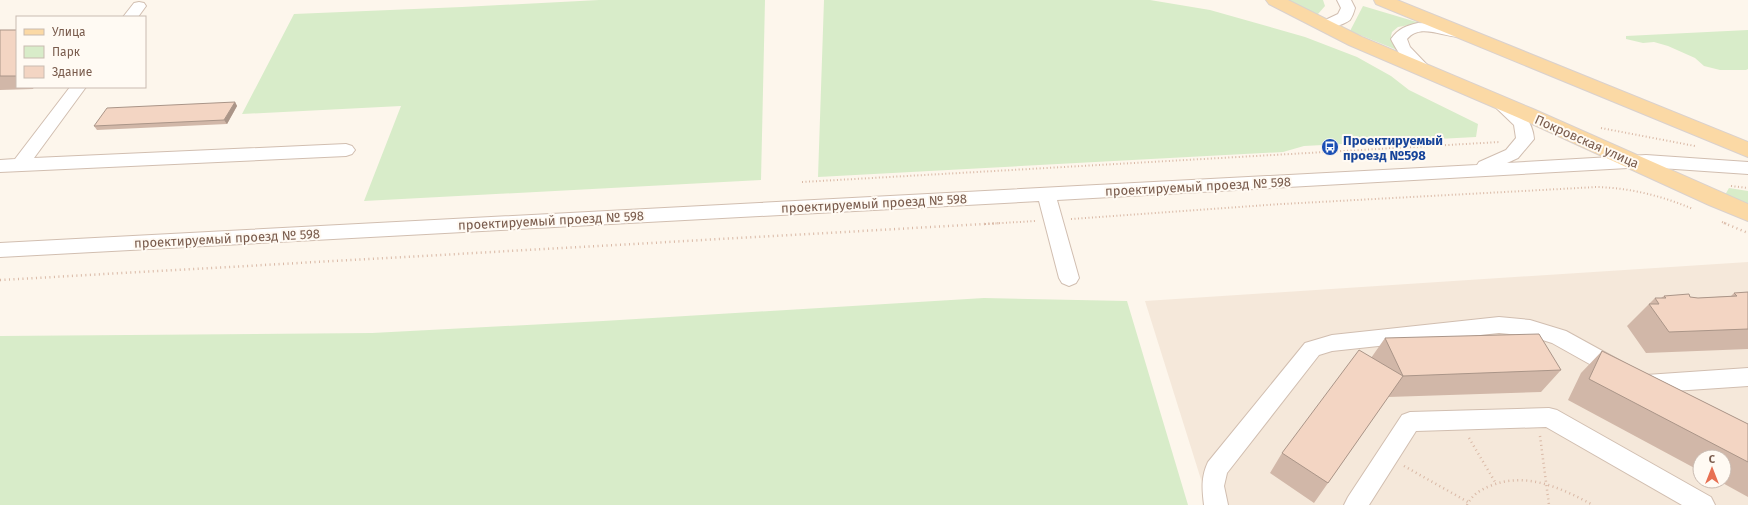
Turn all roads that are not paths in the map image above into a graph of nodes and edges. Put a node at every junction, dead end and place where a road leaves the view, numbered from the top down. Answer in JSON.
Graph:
{"nodes":[{"id":1,"x":1275,"y":0,"type":"edge"},
{"id":2,"x":1344,"y":0,"type":"edge"},
{"id":3,"x":1382,"y":0,"type":"edge"},
{"id":4,"x":1324,"y":26,"type":"junction"},
{"id":5,"x":1467,"y":35,"type":"junction"},
{"id":6,"x":1425,"y":71,"type":"junction"},
{"id":7,"x":77,"y":88,"type":"edge"},
{"id":8,"x":1496,"y":100,"type":"junction"},
{"id":9,"x":346,"y":150,"type":"dead end"},
{"id":10,"x":1748,"y":150,"type":"edge"},
{"id":11,"x":1636,"y":162,"type":"junction"},
{"id":12,"x":20,"y":165,"type":"junction"},
{"id":13,"x":0,"y":166,"type":"edge"},
{"id":14,"x":1748,"y":168,"type":"edge"},
{"id":15,"x":1470,"y":172,"type":"junction"},
{"id":16,"x":1046,"y":194,"type":"junction"},
{"id":17,"x":1748,"y":213,"type":"edge"},
{"id":18,"x":0,"y":250,"type":"edge"},
{"id":19,"x":1069,"y":278,"type":"dead end"},
{"id":20,"x":1748,"y":377,"type":"edge"},
{"id":21,"x":1644,"y":384,"type":"junction"},
{"id":22,"x":1672,"y":400,"type":"edge"},
{"id":23,"x":1216,"y":505,"type":"edge"},
{"id":24,"x":1356,"y":505,"type":"edge"},
{"id":25,"x":1703,"y":505,"type":"edge"}],
"edges":[{"from":1,"to":4,"type":"main road","name":"Покровская улица"},
{"from":2,"to":4,"type":"street"},
{"from":3,"to":5,"type":"main road"},
{"from":4,"to":6,"type":"main road","name":"Покровская улица"},
{"from":5,"to":6,"type":"street"},
{"from":5,"to":10,"type":"main road"},
{"from":6,"to":8,"type":"main road","name":"Покровская улица"},
{"from":7,"to":12,"type":"street"},
{"from":8,"to":11,"type":"main road","name":"Покровская улица"},
{"from":8,"to":15,"type":"street"},
{"from":9,"to":12,"type":"street"},
{"from":11,"to":14,"type":"street","name":"проектируемый проезд № 598"},
{"from":11,"to":15,"type":"street","name":"проектируемый проезд № 598"},
{"from":11,"to":17,"type":"main road","name":"Покровская улица"},
{"from":12,"to":13,"type":"street"},
{"from":15,"to":16,"type":"street","name":"проектируемый проезд № 598"},
{"from":16,"to":18,"type":"street","name":"проектируемый проезд № 598"},
{"from":16,"to":19,"type":"street"},
{"from":20,"to":21,"type":"street"},
{"from":21,"to":22,"type":"street"},
{"from":21,"to":23,"type":"street"},
{"from":24,"to":25,"type":"street"}]}
